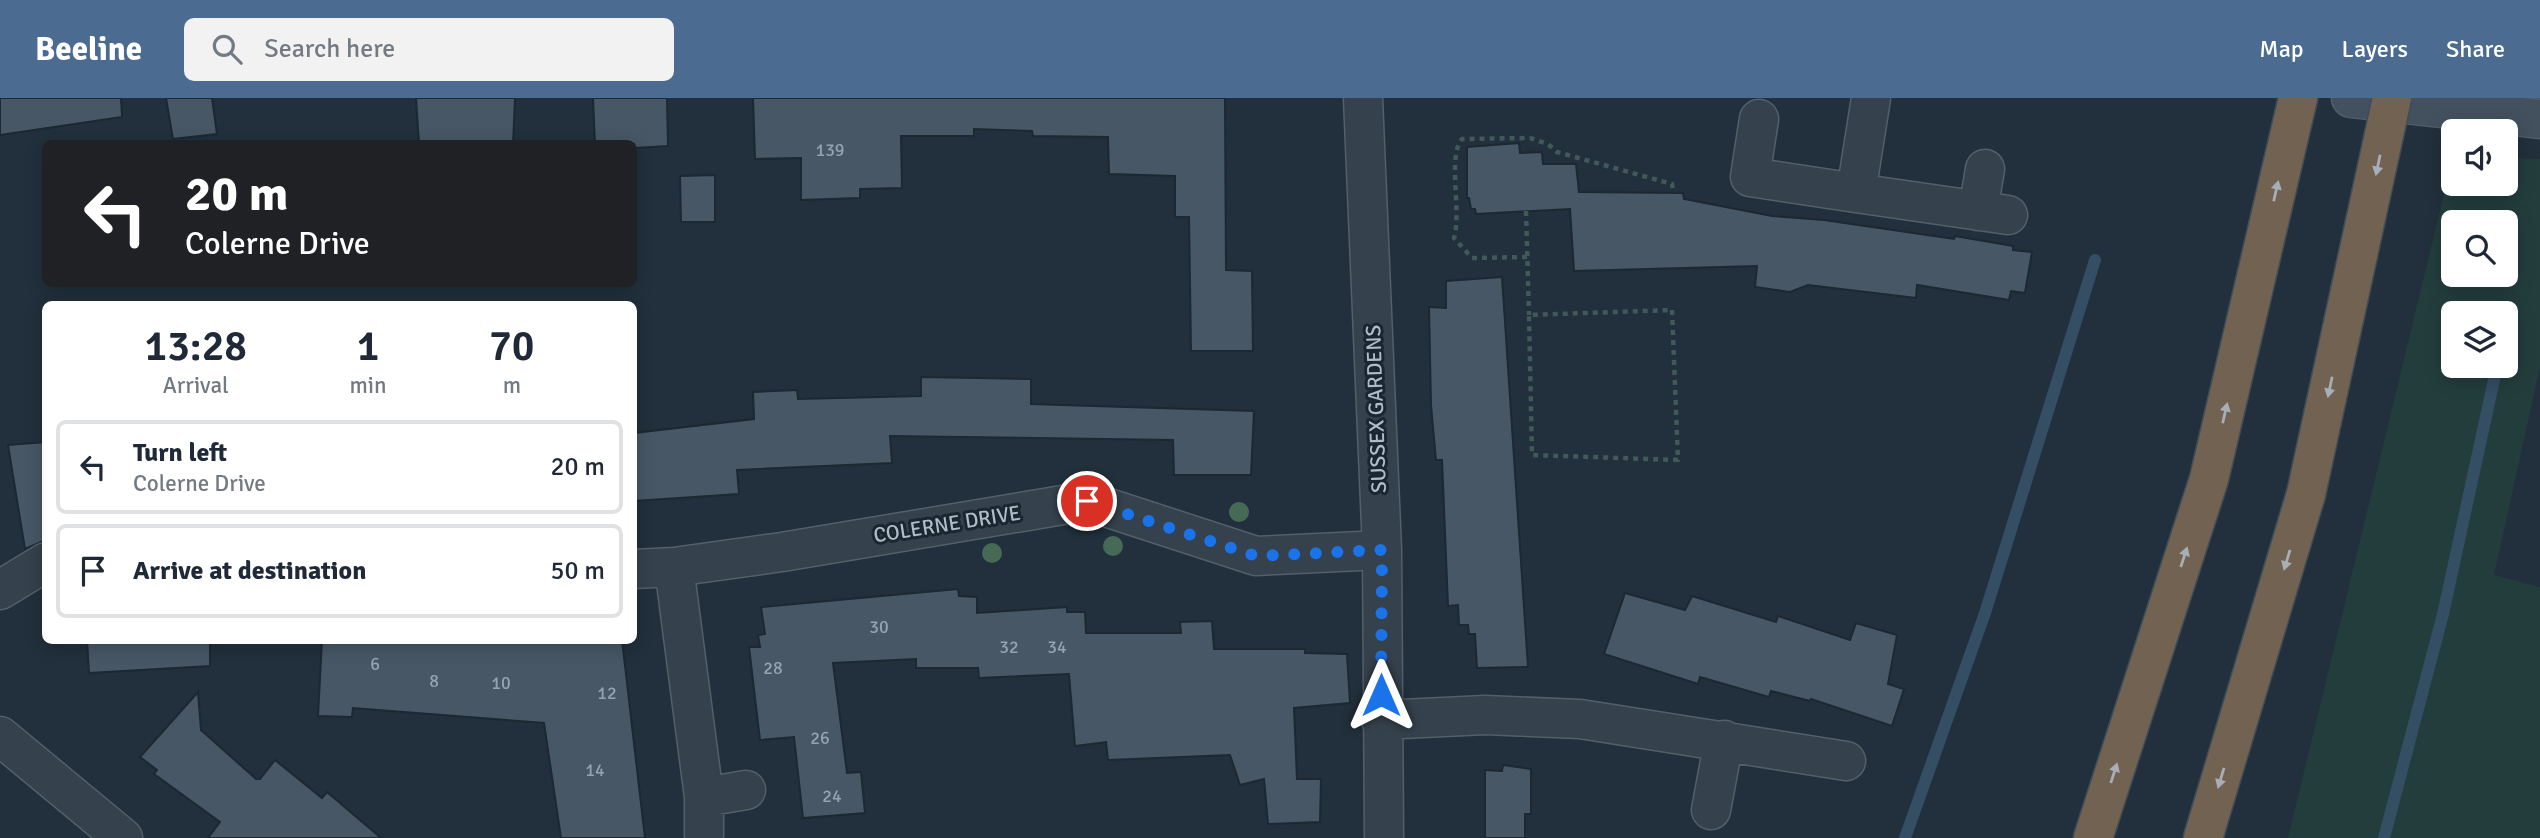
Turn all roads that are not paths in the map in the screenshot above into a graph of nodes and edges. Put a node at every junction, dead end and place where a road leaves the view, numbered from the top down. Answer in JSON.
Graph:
{"nodes":[{"id":1,"x":1363,"y":98,"type":"edge"},
{"id":2,"x":1871,"y":98,"type":"edge"},
{"id":3,"x":2298,"y":98,"type":"edge"},
{"id":4,"x":2351,"y":98,"type":"edge"},
{"id":5,"x":2392,"y":98,"type":"edge"},
{"id":6,"x":1759,"y":119,"type":"dead end"},
{"id":7,"x":2540,"y":119,"type":"edge"},
{"id":8,"x":1985,"y":169,"type":"dead end"},
{"id":9,"x":1856,"y":193,"type":"junction"},
{"id":10,"x":1382,"y":550,"type":"junction"},
{"id":11,"x":42,"y":564,"type":"edge"},
{"id":12,"x":674,"y":567,"type":"junction"},
{"id":13,"x":637,"y":569,"type":"edge"},
{"id":14,"x":0,"y":590,"type":"edge"},
{"id":15,"x":1381,"y":720,"type":"junction"},
{"id":16,"x":0,"y":736,"type":"edge"},
{"id":17,"x":1724,"y":740,"type":"junction"},
{"id":18,"x":1846,"y":761,"type":"dead end"},
{"id":19,"x":746,"y":790,"type":"dead end"},
{"id":20,"x":704,"y":797,"type":"junction"},
{"id":21,"x":1711,"y":810,"type":"dead end"},
{"id":22,"x":704,"y":835,"type":"dead end"},
{"id":23,"x":123,"y":838,"type":"edge"},
{"id":24,"x":1384,"y":838,"type":"edge"},
{"id":25,"x":2093,"y":838,"type":"edge"},
{"id":26,"x":2203,"y":838,"type":"edge"}],
"edges":[{"from":1,"to":10,"type":"street","name":"SUSSEX GARDENS"},
{"from":2,"to":9,"type":"street"},
{"from":25,"to":3,"type":"highway","one_way":true},
{"from":4,"to":7,"type":"street"},
{"from":5,"to":26,"type":"highway","one_way":true,"bridge":true},
{"from":6,"to":9,"type":"street"},
{"from":8,"to":9,"type":"street"},
{"from":10,"to":12,"type":"street","name":"COLERNE DRIVE"},
{"from":10,"to":15,"type":"street","name":"SUSSEX GARDENS"},
{"from":11,"to":14,"type":"street"},
{"from":12,"to":13,"type":"street","name":"COLERNE DRIVE"},
{"from":12,"to":20,"type":"street"},
{"from":15,"to":17,"type":"street"},
{"from":15,"to":24,"type":"street","name":"SUSSEX GARDENS"},
{"from":16,"to":23,"type":"street"},
{"from":17,"to":18,"type":"street"},
{"from":17,"to":21,"type":"street"},
{"from":19,"to":20,"type":"street"},
{"from":20,"to":22,"type":"street"}]}
